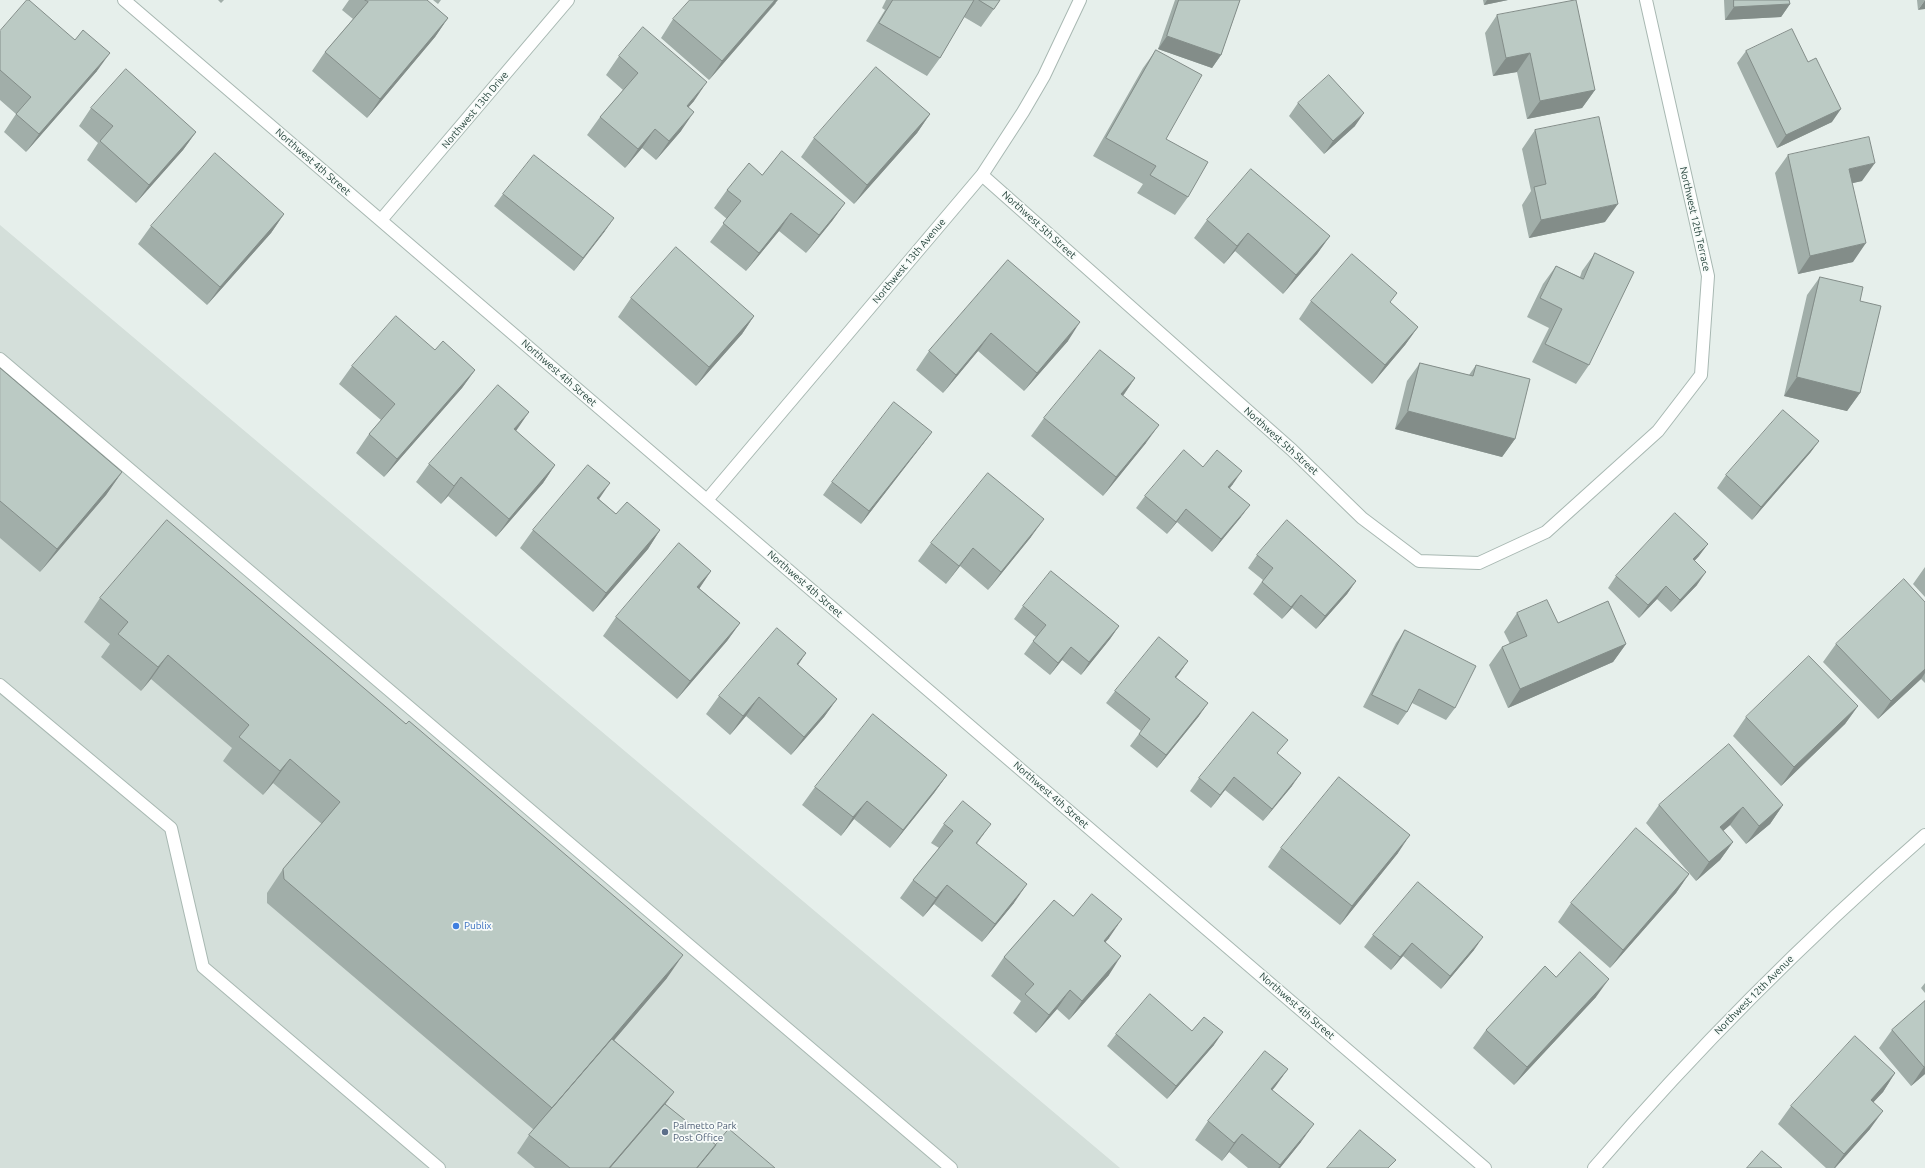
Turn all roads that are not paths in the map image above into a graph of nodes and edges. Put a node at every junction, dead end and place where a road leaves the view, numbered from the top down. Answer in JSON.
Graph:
{"nodes":[{"id":1,"x":124,"y":0,"type":"edge"},
{"id":2,"x":568,"y":0,"type":"edge"},
{"id":3,"x":1080,"y":0,"type":"edge"},
{"id":4,"x":1646,"y":0,"type":"edge"},
{"id":5,"x":982,"y":175,"type":"junction"},
{"id":6,"x":381,"y":220,"type":"junction"},
{"id":7,"x":0,"y":359,"type":"edge"},
{"id":8,"x":1608,"y":476,"type":"joint"},
{"id":9,"x":707,"y":500,"type":"junction"},
{"id":10,"x":1,"y":687,"type":"edge"},
{"id":11,"x":1925,"y":835,"type":"edge"},
{"id":12,"x":439,"y":1168,"type":"edge"},
{"id":13,"x":951,"y":1168,"type":"edge"},
{"id":14,"x":1485,"y":1168,"type":"edge"},
{"id":15,"x":1594,"y":1168,"type":"edge"}],
"edges":[{"from":1,"to":6,"type":"street","name":"Northwest 4th Street"},
{"from":2,"to":6,"type":"street","name":"Northwest 13th Drive"},
{"from":3,"to":5,"type":"street","name":"Northwest 13th Avenue"},
{"from":4,"to":8,"type":"street","name":"Northwest 12th Terrace"},
{"from":5,"to":8,"type":"street","name":"Northwest 5th Street"},
{"from":5,"to":9,"type":"street","name":"Northwest 13th Avenue"},
{"from":6,"to":9,"type":"street","name":"Northwest 4th Street"},
{"from":7,"to":13,"type":"street"},
{"from":9,"to":14,"type":"street","name":"Northwest 4th Street"},
{"from":10,"to":12,"type":"street"},
{"from":11,"to":15,"type":"street","name":"Northwest 12th Avenue"}]}
